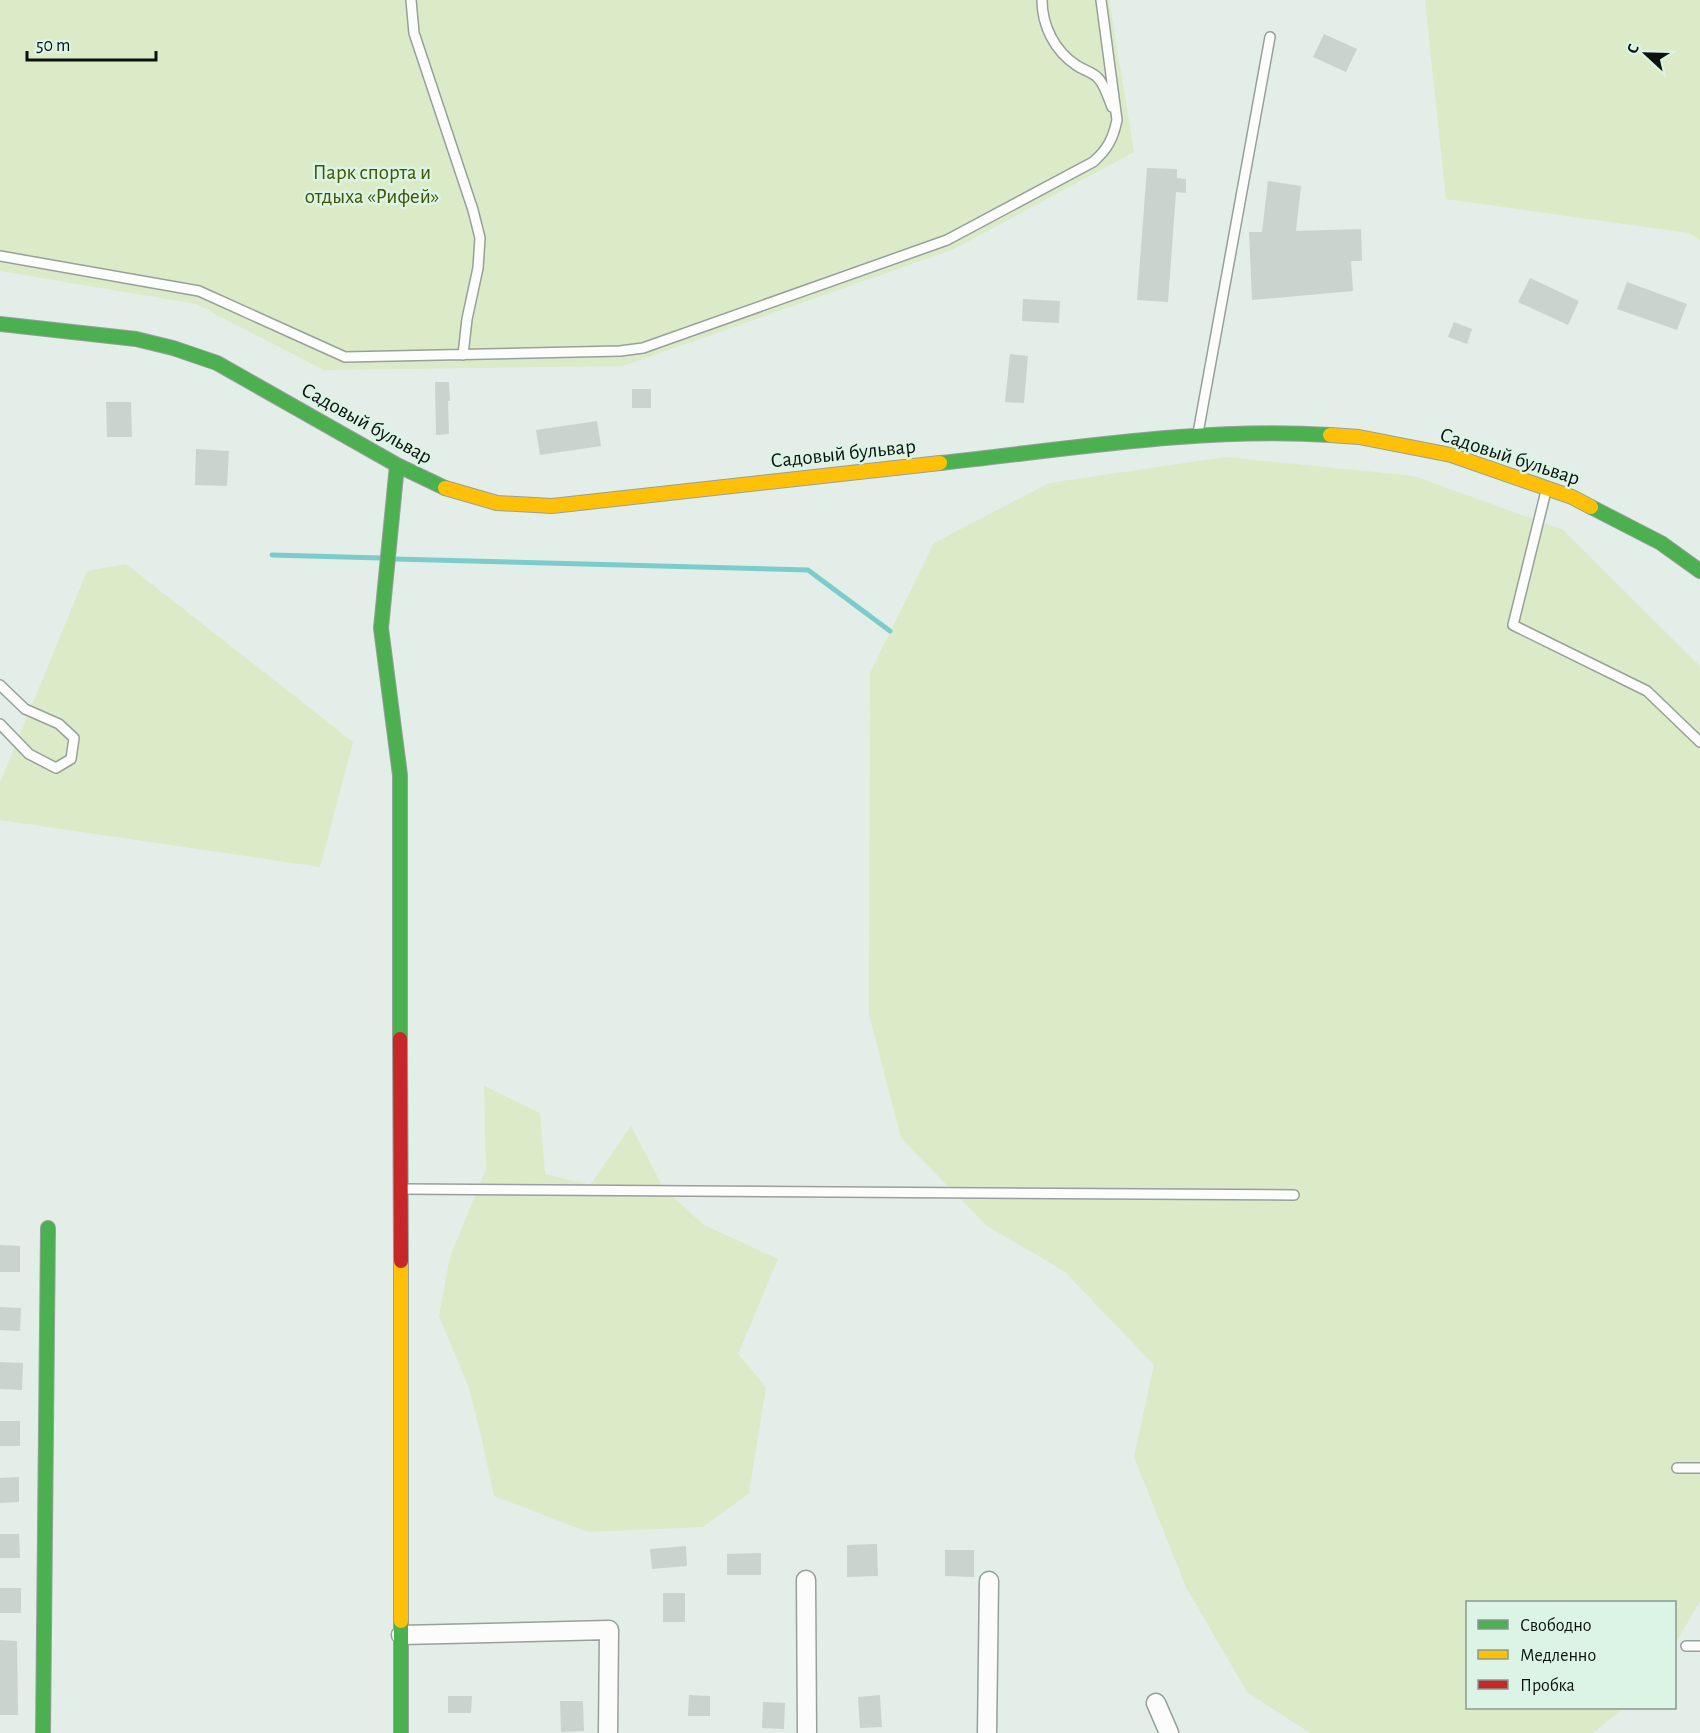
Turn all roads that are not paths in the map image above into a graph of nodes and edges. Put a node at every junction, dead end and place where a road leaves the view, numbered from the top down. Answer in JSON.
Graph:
{"nodes":[{"id":1,"x":411,"y":0,"type":"edge"},
{"id":2,"x":1042,"y":0,"type":"edge"},
{"id":3,"x":1101,"y":0,"type":"edge"},
{"id":4,"x":1270,"y":37,"type":"dead end"},
{"id":5,"x":1117,"y":120,"type":"junction"},
{"id":6,"x":0,"y":256,"type":"edge"},
{"id":7,"x":0,"y":324,"type":"edge"},
{"id":8,"x":463,"y":355,"type":"junction"},
{"id":9,"x":1197,"y":435,"type":"junction"},
{"id":10,"x":397,"y":465,"type":"junction"},
{"id":11,"x":1546,"y":488,"type":"junction"},
{"id":12,"x":1700,"y":571,"type":"edge"},
{"id":13,"x":0,"y":685,"type":"edge"},
{"id":14,"x":0,"y":724,"type":"edge"},
{"id":15,"x":1700,"y":741,"type":"edge"},
{"id":16,"x":401,"y":1189,"type":"junction"},
{"id":17,"x":1294,"y":1196,"type":"dead end"},
{"id":18,"x":48,"y":1228,"type":"dead end"},
{"id":19,"x":1677,"y":1468,"type":"dead end"},
{"id":20,"x":1700,"y":1468,"type":"edge"},
{"id":21,"x":806,"y":1580,"type":"dead end"},
{"id":22,"x":989,"y":1581,"type":"dead end"},
{"id":23,"x":401,"y":1635,"type":"junction"},
{"id":24,"x":1686,"y":1646,"type":"dead end"},
{"id":25,"x":1700,"y":1646,"type":"edge"},
{"id":26,"x":1156,"y":1703,"type":"dead end"},
{"id":27,"x":43,"y":1733,"type":"edge"},
{"id":28,"x":401,"y":1733,"type":"edge"},
{"id":29,"x":608,"y":1733,"type":"edge"},
{"id":30,"x":807,"y":1733,"type":"edge"},
{"id":31,"x":987,"y":1733,"type":"edge"},
{"id":32,"x":1169,"y":1733,"type":"edge"}],
"edges":[{"from":1,"to":8,"type":"lane"},
{"from":2,"to":5,"type":"lane"},
{"from":3,"to":5,"type":"lane"},
{"from":4,"to":9,"type":"lane"},
{"from":5,"to":8,"type":"lane"},
{"from":6,"to":8,"type":"lane"},
{"from":7,"to":10,"type":"street","name":"Садовый бульвар"},
{"from":9,"to":10,"type":"street","name":"Садовый бульвар"},
{"from":9,"to":11,"type":"street","name":"Садовый бульвар"},
{"from":10,"to":16,"type":"street"},
{"from":11,"to":12,"type":"street","name":"Садовый бульвар"},
{"from":11,"to":15,"type":"lane"},
{"from":13,"to":14,"type":"lane"},
{"from":16,"to":17,"type":"lane"},
{"from":16,"to":23,"type":"street"},
{"from":18,"to":27,"type":"street"},
{"from":19,"to":20,"type":"lane"},
{"from":21,"to":30,"type":"street"},
{"from":22,"to":31,"type":"street"},
{"from":23,"to":28,"type":"street"},
{"from":23,"to":29,"type":"street"},
{"from":24,"to":25,"type":"lane"},
{"from":26,"to":32,"type":"street"}]}
